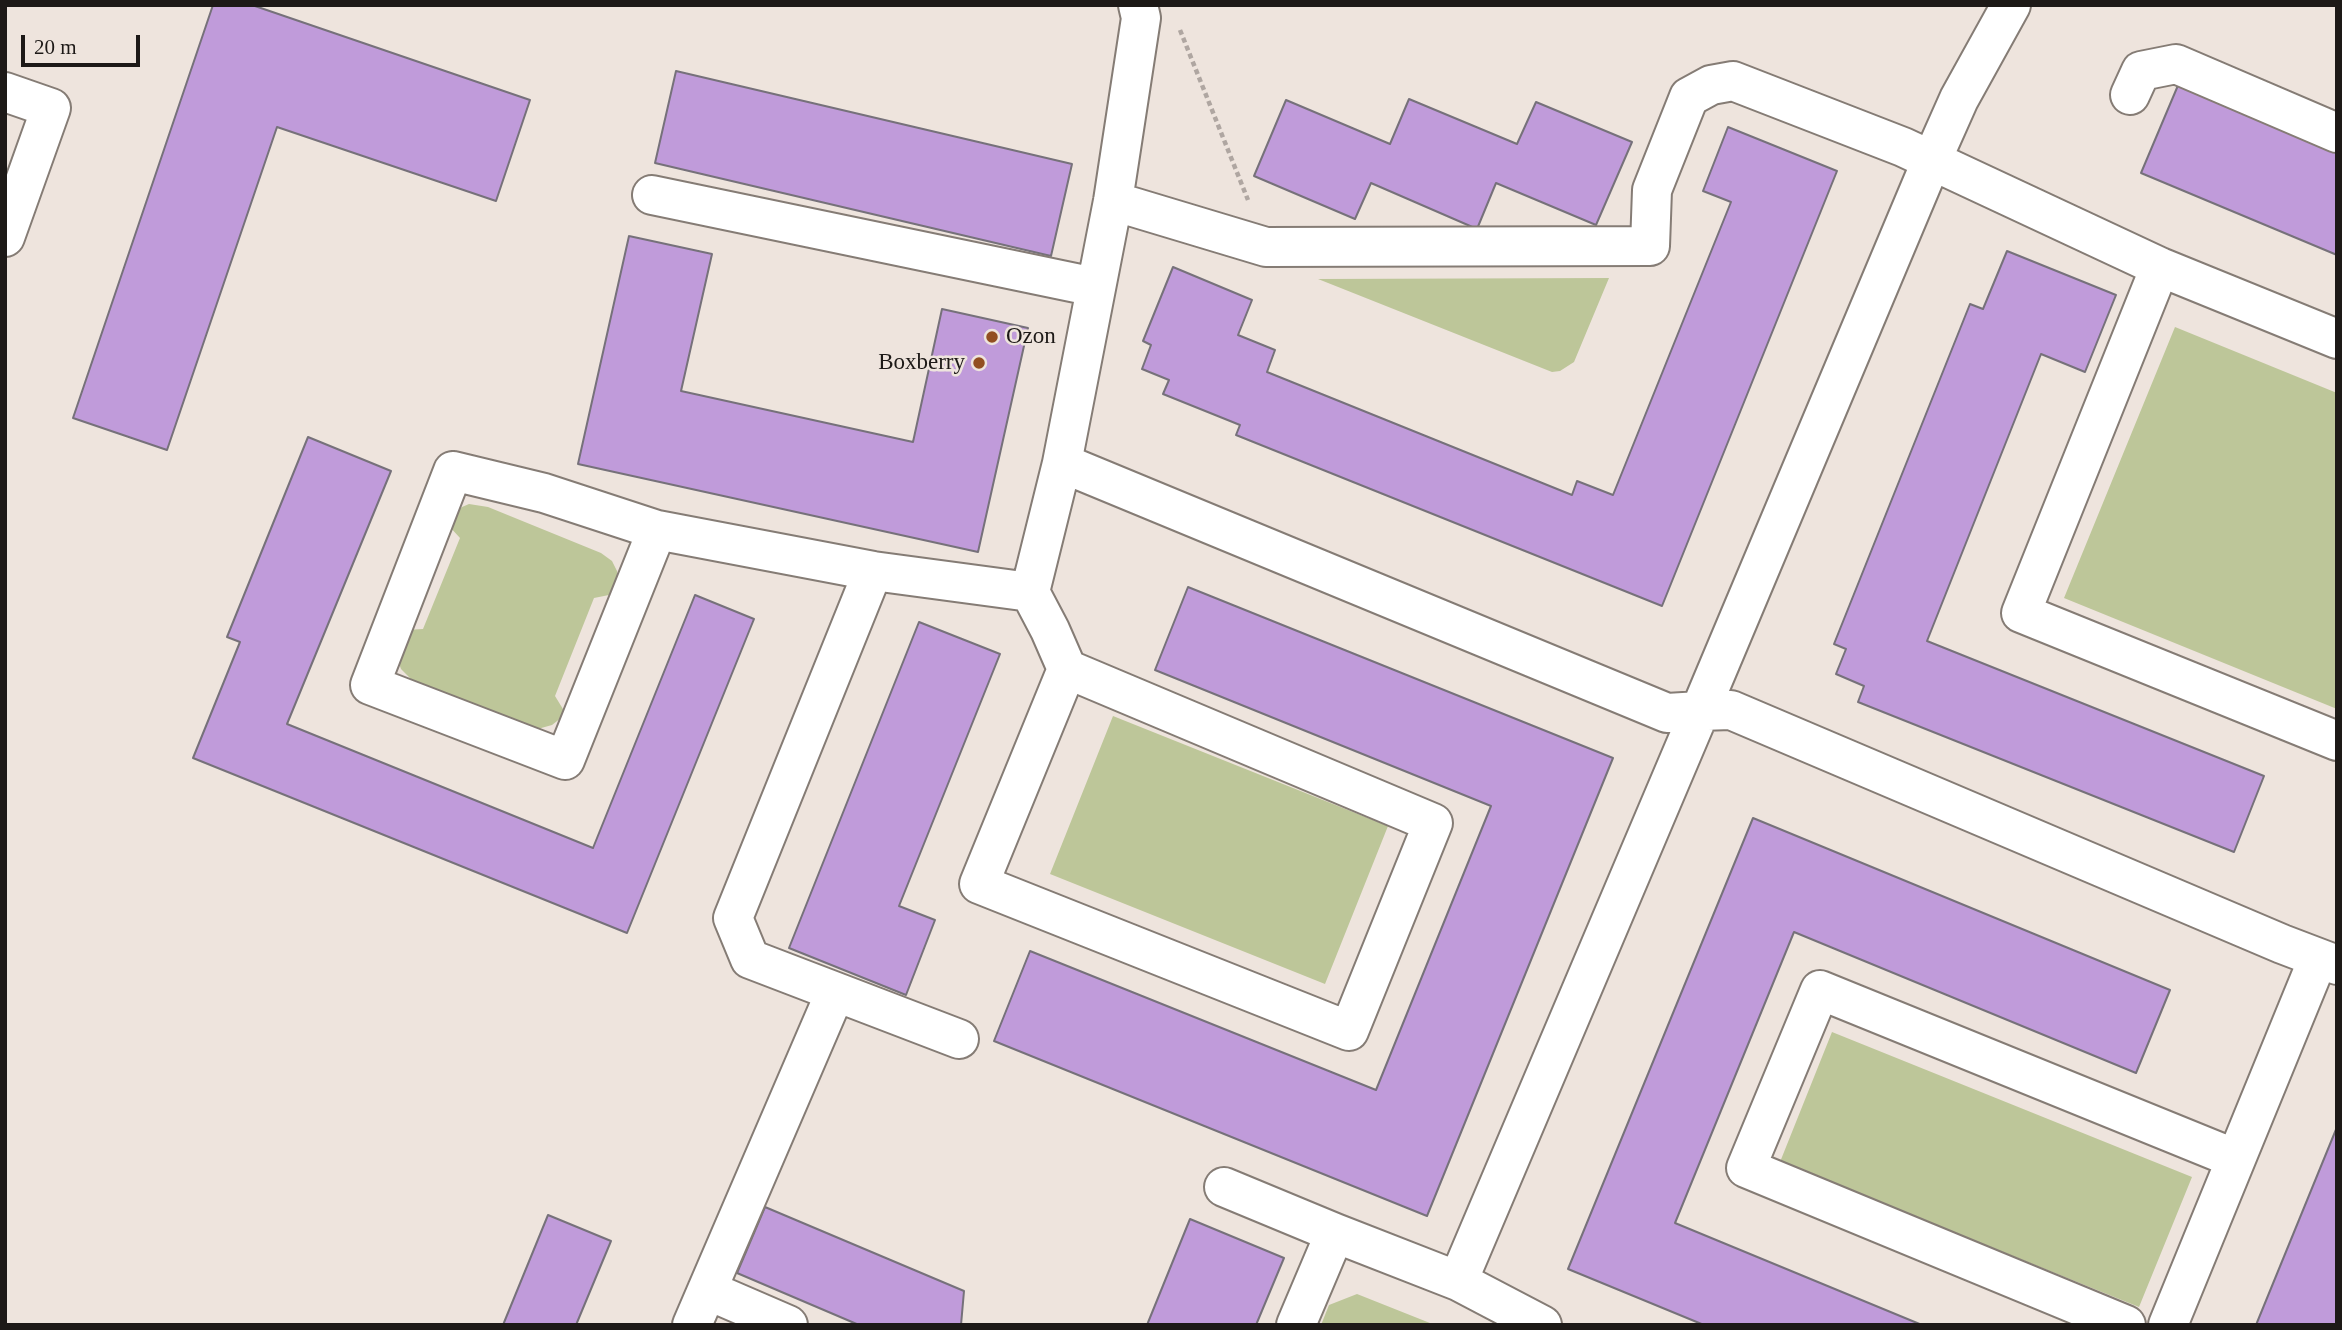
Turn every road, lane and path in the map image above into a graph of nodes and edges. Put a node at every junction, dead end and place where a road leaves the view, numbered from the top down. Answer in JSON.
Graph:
{"nodes":[{"id":1,"x":1138,"y":5,"type":"edge"},
{"id":2,"x":2011,"y":5,"type":"edge"},
{"id":3,"x":1178,"y":24,"type":"dead end"},
{"id":4,"x":5,"y":92,"type":"edge"},
{"id":5,"x":2130,"y":95,"type":"dead end"},
{"id":6,"x":2337,"y":133,"type":"edge"},
{"id":7,"x":1931,"y":162,"type":"junction"},
{"id":8,"x":652,"y":195,"type":"dead end"},
{"id":9,"x":1113,"y":201,"type":"junction"},
{"id":10,"x":1251,"y":207,"type":"dead end"},
{"id":11,"x":5,"y":237,"type":"edge"},
{"id":12,"x":2160,"y":267,"type":"junction"},
{"id":13,"x":1095,"y":287,"type":"junction"},
{"id":14,"x":2337,"y":339,"type":"edge"},
{"id":15,"x":1062,"y":463,"type":"junction"},
{"id":16,"x":657,"y":530,"type":"junction"},
{"id":17,"x":873,"y":571,"type":"junction"},
{"id":18,"x":1030,"y":592,"type":"junction"},
{"id":19,"x":1067,"y":669,"type":"junction"},
{"id":20,"x":1700,"y":711,"type":"junction"},
{"id":21,"x":2337,"y":741,"type":"edge"},
{"id":22,"x":2327,"y":962,"type":"edge"},
{"id":23,"x":835,"y":993,"type":"junction"},
{"id":24,"x":959,"y":1039,"type":"dead end"},
{"id":25,"x":2236,"y":1159,"type":"junction"},
{"id":26,"x":1224,"y":1187,"type":"dead end"},
{"id":27,"x":1335,"y":1233,"type":"junction"},
{"id":28,"x":1458,"y":1281,"type":"junction"},
{"id":29,"x":707,"y":1290,"type":"junction"},
{"id":30,"x":692,"y":1325,"type":"edge"},
{"id":31,"x":788,"y":1325,"type":"edge"},
{"id":32,"x":1296,"y":1325,"type":"edge"},
{"id":33,"x":1542,"y":1325,"type":"edge"},
{"id":34,"x":2126,"y":1325,"type":"edge"},
{"id":35,"x":2168,"y":1325,"type":"edge"}],
"edges":[{"from":1,"to":9,"type":"lane"},
{"from":2,"to":7,"type":"lane"},
{"from":3,"to":10,"type":"path"},
{"from":4,"to":11,"type":"lane"},
{"from":5,"to":6,"type":"lane"},
{"from":7,"to":9,"type":"lane"},
{"from":7,"to":12,"type":"lane"},
{"from":7,"to":20,"type":"lane"},
{"from":8,"to":13,"type":"lane"},
{"from":9,"to":13,"type":"lane"},
{"from":12,"to":14,"type":"lane"},
{"from":12,"to":21,"type":"lane"},
{"from":13,"to":15,"type":"lane"},
{"from":15,"to":18,"type":"lane"},
{"from":15,"to":20,"type":"lane"},
{"from":16,"to":16,"type":"lane"},
{"from":16,"to":17,"type":"lane"},
{"from":17,"to":18,"type":"lane"},
{"from":17,"to":23,"type":"lane"},
{"from":18,"to":19,"type":"lane"},
{"from":19,"to":19,"type":"lane"},
{"from":20,"to":22,"type":"lane"},
{"from":20,"to":28,"type":"lane"},
{"from":22,"to":25,"type":"lane"},
{"from":23,"to":24,"type":"lane"},
{"from":23,"to":29,"type":"lane"},
{"from":25,"to":34,"type":"lane"},
{"from":25,"to":35,"type":"lane"},
{"from":26,"to":27,"type":"lane"},
{"from":27,"to":28,"type":"lane"},
{"from":27,"to":32,"type":"lane"},
{"from":28,"to":33,"type":"lane"},
{"from":29,"to":30,"type":"lane"},
{"from":29,"to":31,"type":"lane"}]}
